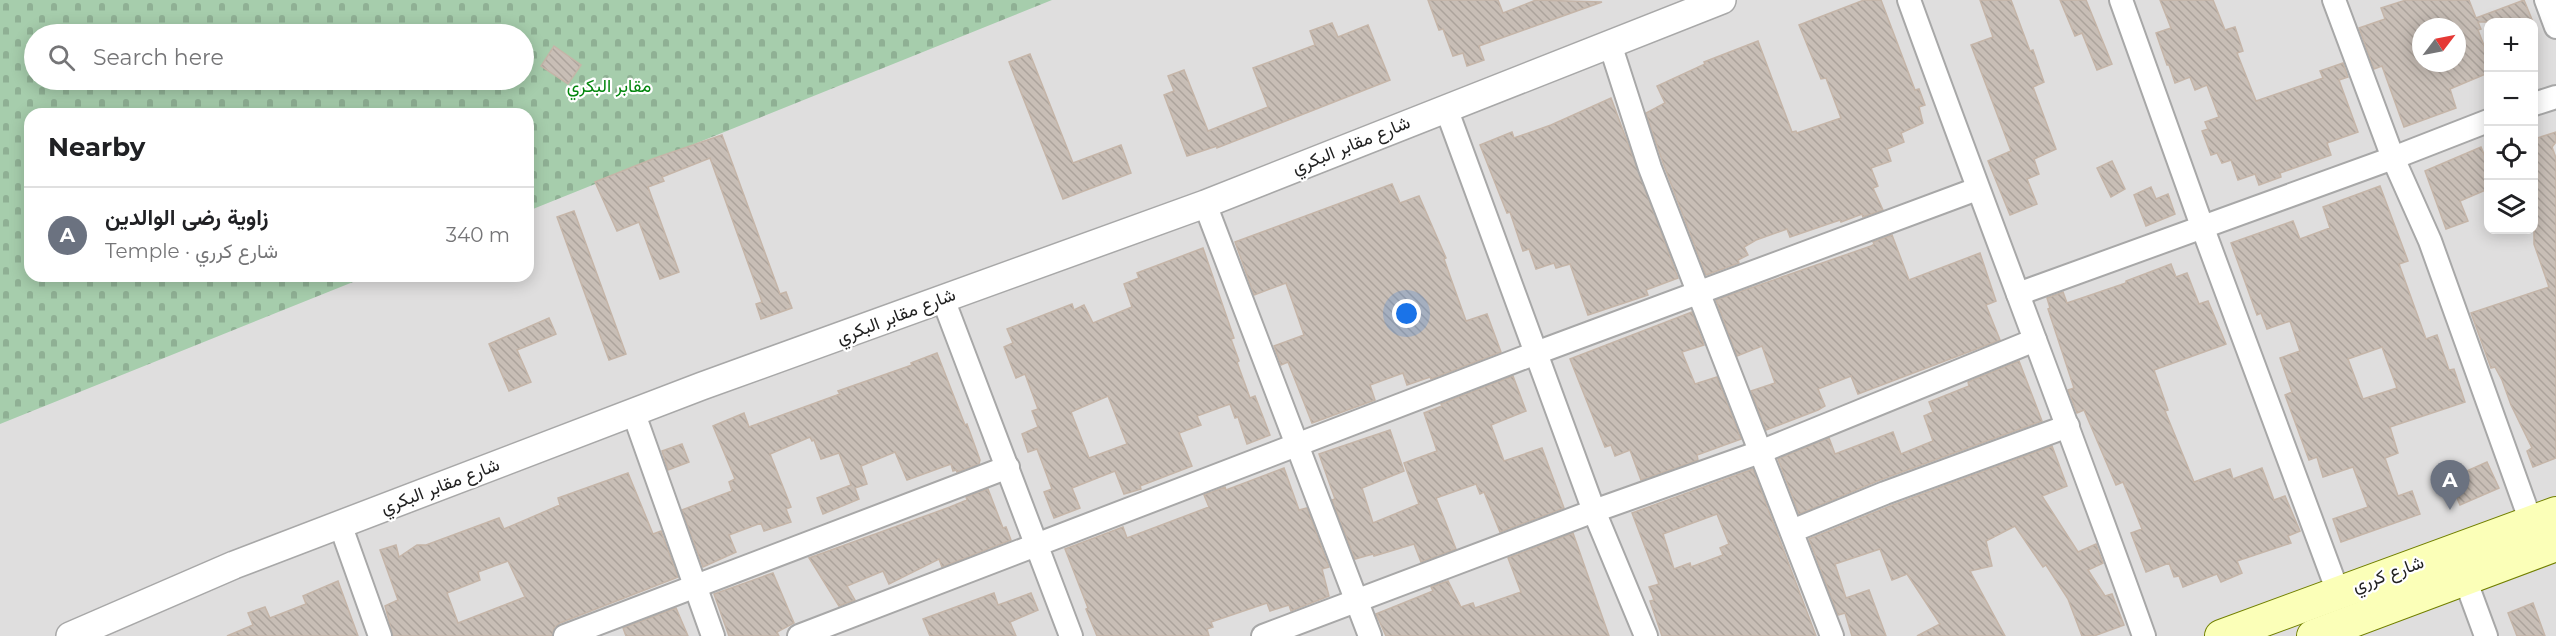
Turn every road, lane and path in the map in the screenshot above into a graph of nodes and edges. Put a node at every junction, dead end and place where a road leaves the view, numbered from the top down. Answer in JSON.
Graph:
{"nodes":[{"id":1,"x":1722,"y":0,"type":"edge"},
{"id":2,"x":1909,"y":0,"type":"edge"},
{"id":3,"x":2121,"y":0,"type":"edge"},
{"id":4,"x":2334,"y":0,"type":"edge"},
{"id":5,"x":2546,"y":0,"type":"edge"},
{"id":6,"x":2556,"y":27,"type":"edge"},
{"id":7,"x":1610,"y":44,"type":"junction"},
{"id":8,"x":2556,"y":97,"type":"edge"},
{"id":9,"x":2538,"y":103,"type":"edge"},
{"id":10,"x":1446,"y":108,"type":"junction"},
{"id":11,"x":2484,"y":123,"type":"edge"},
{"id":12,"x":2393,"y":158,"type":"junction"},
{"id":13,"x":1977,"y":189,"type":"junction"},
{"id":14,"x":1205,"y":204,"type":"junction"},
{"id":15,"x":2202,"y":226,"type":"junction"},
{"id":16,"x":1698,"y":292,"type":"junction"},
{"id":17,"x":2018,"y":294,"type":"junction"},
{"id":18,"x":943,"y":299,"type":"junction"},
{"id":19,"x":2035,"y":340,"type":"junction"},
{"id":20,"x":1536,"y":353,"type":"junction"},
{"id":21,"x":634,"y":414,"type":"junction"},
{"id":22,"x":2068,"y":426,"type":"junction"},
{"id":23,"x":1298,"y":446,"type":"junction"},
{"id":24,"x":1760,"y":452,"type":"junction"},
{"id":25,"x":1008,"y":467,"type":"junction"},
{"id":26,"x":1594,"y":511,"type":"junction"},
{"id":27,"x":2543,"y":517,"type":"edge"},
{"id":28,"x":340,"y":524,"type":"junction"},
{"id":29,"x":1792,"y":531,"type":"junction"},
{"id":30,"x":1038,"y":544,"type":"junction"},
{"id":31,"x":2556,"y":545,"type":"edge"},
{"id":32,"x":2465,"y":579,"type":"junction"},
{"id":33,"x":694,"y":586,"type":"junction"},
{"id":34,"x":2338,"y":592,"type":"junction"},
{"id":35,"x":1358,"y":602,"type":"junction"},
{"id":36,"x":2360,"y":628,"type":"edge"},
{"id":37,"x":70,"y":636,"type":"edge"},
{"id":38,"x":380,"y":636,"type":"edge"},
{"id":39,"x":565,"y":636,"type":"edge"},
{"id":40,"x":713,"y":636,"type":"edge"},
{"id":41,"x":799,"y":636,"type":"edge"},
{"id":42,"x":1071,"y":636,"type":"edge"},
{"id":43,"x":1263,"y":636,"type":"edge"},
{"id":44,"x":1370,"y":636,"type":"edge"},
{"id":45,"x":1646,"y":636,"type":"edge"},
{"id":46,"x":1832,"y":636,"type":"edge"},
{"id":47,"x":2144,"y":636,"type":"edge"},
{"id":48,"x":2221,"y":636,"type":"edge"},
{"id":49,"x":2313,"y":636,"type":"edge"},
{"id":50,"x":2486,"y":636,"type":"edge"}],
"edges":[{"from":1,"to":7,"type":"street","name":"شارع مقابر البكري"},
{"from":2,"to":13,"type":"street"},
{"from":3,"to":15,"type":"street"},
{"from":4,"to":12,"type":"street"},
{"from":5,"to":6,"type":"street"},
{"from":7,"to":10,"type":"street","name":"شارع مقابر البكري"},
{"from":7,"to":16,"type":"street"},
{"from":8,"to":9,"type":"street"},
{"from":10,"to":14,"type":"street","name":"شارع مقابر البكري"},
{"from":10,"to":20,"type":"street"},
{"from":11,"to":12,"type":"street"},
{"from":12,"to":15,"type":"street"},
{"from":12,"to":27,"type":"street"},
{"from":13,"to":16,"type":"street"},
{"from":13,"to":17,"type":"street"},
{"from":14,"to":18,"type":"street","name":"شارع مقابر البكري"},
{"from":14,"to":23,"type":"street"},
{"from":15,"to":17,"type":"street"},
{"from":15,"to":34,"type":"street"},
{"from":16,"to":20,"type":"street"},
{"from":16,"to":24,"type":"street"},
{"from":17,"to":19,"type":"street"},
{"from":18,"to":21,"type":"street","name":"شارع مقابر البكري"},
{"from":18,"to":25,"type":"street"},
{"from":19,"to":22,"type":"street"},
{"from":19,"to":24,"type":"street"},
{"from":20,"to":23,"type":"street"},
{"from":20,"to":26,"type":"street"},
{"from":21,"to":28,"type":"street","name":"شارع مقابر البكري"},
{"from":21,"to":33,"type":"street"},
{"from":22,"to":29,"type":"street"},
{"from":22,"to":47,"type":"street"},
{"from":23,"to":30,"type":"street"},
{"from":23,"to":35,"type":"street"},
{"from":24,"to":26,"type":"street"},
{"from":24,"to":29,"type":"street"},
{"from":25,"to":30,"type":"street"},
{"from":25,"to":33,"type":"street"},
{"from":26,"to":35,"type":"street"},
{"from":26,"to":45,"type":"street"},
{"from":27,"to":34,"type":"main road","name":"شارع كرري"},
{"from":28,"to":37,"type":"street","name":"شارع مقابر البكري"},
{"from":28,"to":38,"type":"street"},
{"from":29,"to":46,"type":"street"},
{"from":30,"to":41,"type":"street"},
{"from":30,"to":42,"type":"street"},
{"from":31,"to":32,"type":"main road","name":"شارع كرري"},
{"from":32,"to":36,"type":"main road","name":"شارع كرري"},
{"from":32,"to":50,"type":"street"},
{"from":33,"to":39,"type":"street"},
{"from":33,"to":40,"type":"street"},
{"from":34,"to":48,"type":"main road","name":"شارع كرري"},
{"from":35,"to":43,"type":"street"},
{"from":35,"to":44,"type":"street"},
{"from":36,"to":49,"type":"main road","name":"شارع كرري"}]}
